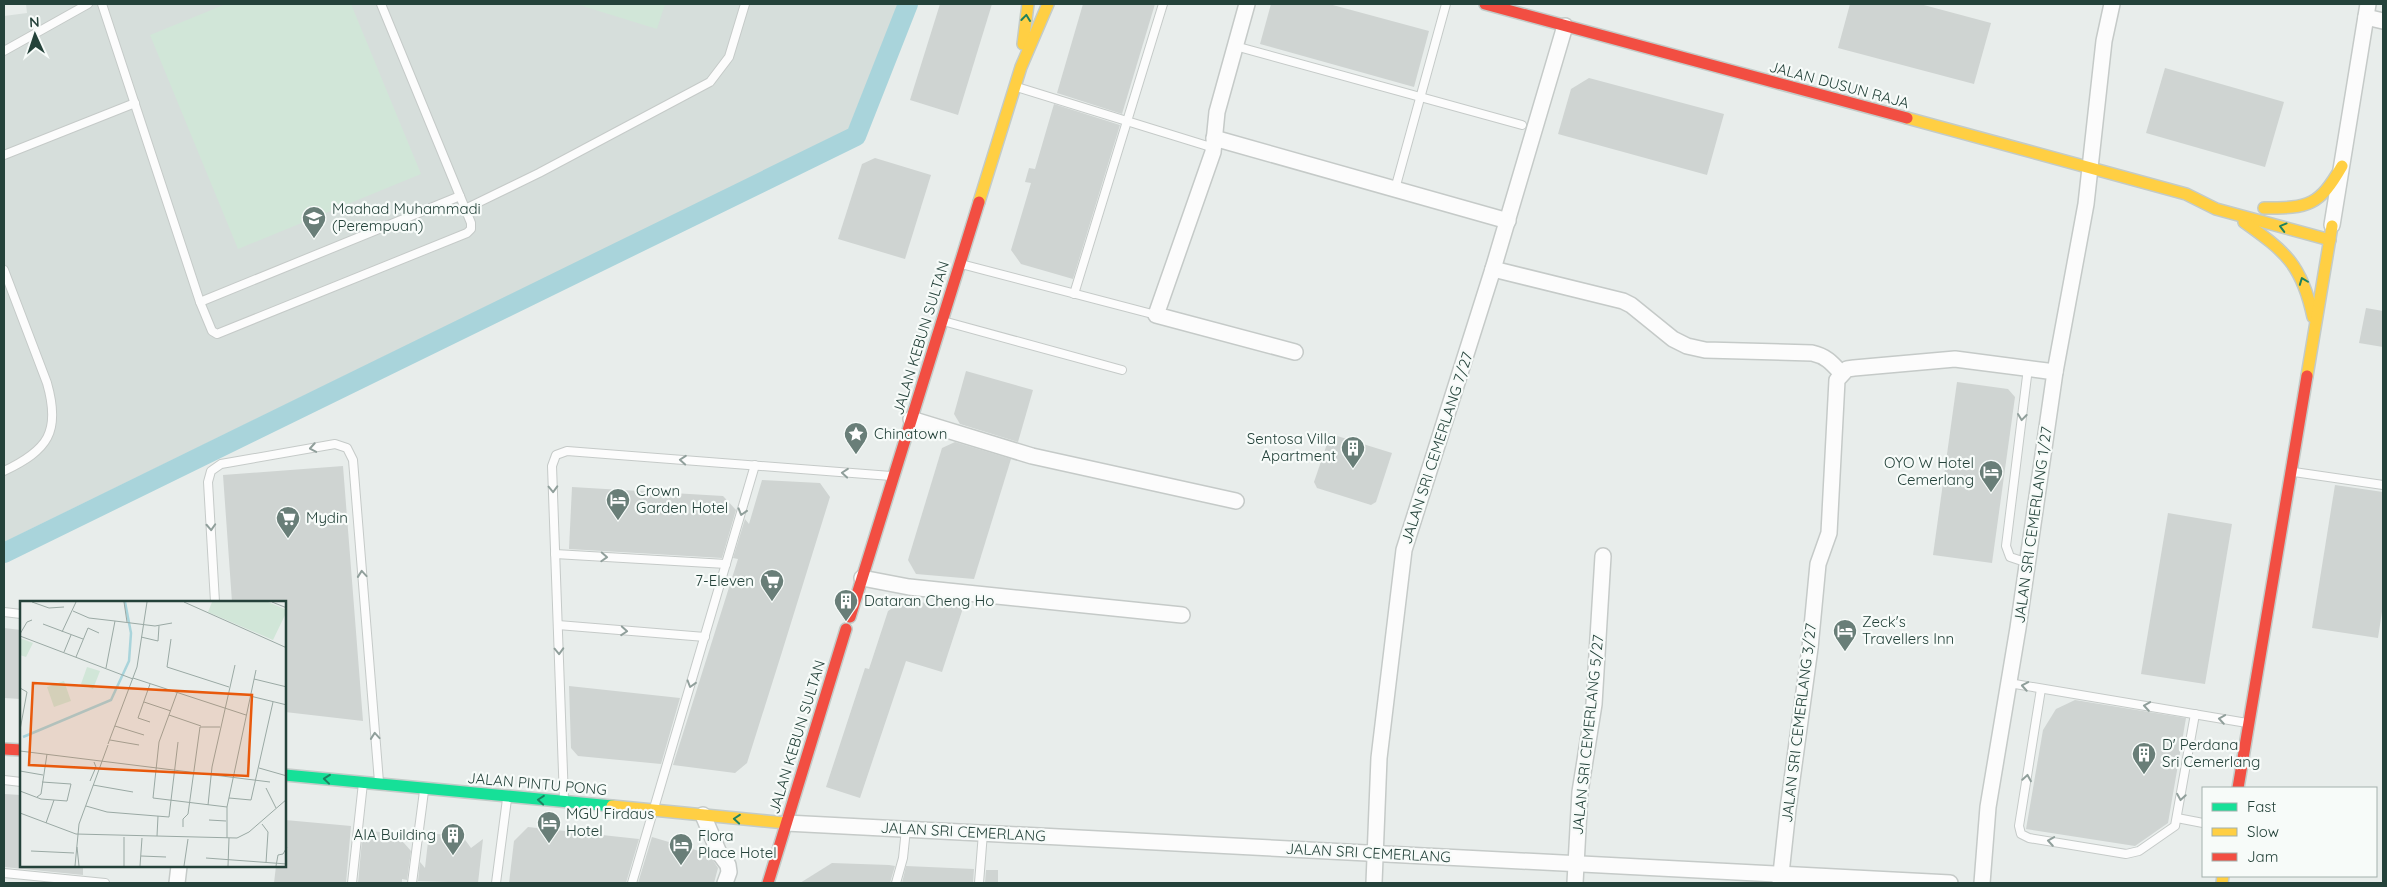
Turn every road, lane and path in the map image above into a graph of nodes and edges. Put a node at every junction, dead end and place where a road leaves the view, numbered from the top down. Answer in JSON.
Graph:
{"nodes":[{"id":1,"x":88,"y":4,"type":"edge"},
{"id":2,"x":102,"y":4,"type":"edge"},
{"id":3,"x":381,"y":4,"type":"edge"},
{"id":4,"x":745,"y":4,"type":"edge"},
{"id":5,"x":1028,"y":4,"type":"edge"},
{"id":6,"x":1048,"y":4,"type":"edge"},
{"id":7,"x":1163,"y":4,"type":"edge"},
{"id":8,"x":1247,"y":4,"type":"edge"},
{"id":9,"x":1446,"y":4,"type":"edge"},
{"id":10,"x":1484,"y":4,"type":"edge"},
{"id":11,"x":2112,"y":4,"type":"edge"},
{"id":12,"x":2367,"y":10,"type":"edge"},
{"id":13,"x":2383,"y":20,"type":"edge"},
{"id":14,"x":1565,"y":26,"type":"junction"},
{"id":15,"x":1235,"y":46,"type":"junction"},
{"id":16,"x":4,"y":51,"type":"edge"},
{"id":17,"x":1020,"y":67,"type":"junction"},
{"id":18,"x":1015,"y":87,"type":"junction"},
{"id":19,"x":1420,"y":97,"type":"junction"},
{"id":20,"x":135,"y":103,"type":"junction"},
{"id":21,"x":1128,"y":121,"type":"junction"},
{"id":22,"x":1522,"y":125,"type":"dead end"},
{"id":23,"x":1214,"y":143,"type":"junction"},
{"id":24,"x":4,"y":155,"type":"edge"},
{"id":25,"x":2342,"y":166,"type":"junction"},
{"id":26,"x":2090,"y":168,"type":"junction"},
{"id":27,"x":1395,"y":189,"type":"junction"},
{"id":28,"x":2186,"y":194,"type":"junction"},
{"id":29,"x":460,"y":196,"type":"junction"},
{"id":30,"x":2217,"y":197,"type":"dead end"},
{"id":31,"x":465,"y":209,"type":"junction"},
{"id":32,"x":2229,"y":212,"type":"junction"},
{"id":33,"x":2299,"y":217,"type":"dead end"},
{"id":34,"x":1508,"y":221,"type":"junction"},
{"id":35,"x":2329,"y":229,"type":"junction"},
{"id":36,"x":959,"y":264,"type":"junction"},
{"id":37,"x":4,"y":270,"type":"edge"},
{"id":38,"x":1493,"y":270,"type":"junction"},
{"id":39,"x":1074,"y":294,"type":"junction"},
{"id":40,"x":200,"y":302,"type":"junction"},
{"id":41,"x":1156,"y":315,"type":"junction"},
{"id":42,"x":942,"y":320,"type":"junction"},
{"id":43,"x":2315,"y":328,"type":"junction"},
{"id":44,"x":1296,"y":352,"type":"dead end"},
{"id":45,"x":2028,"y":368,"type":"junction"},
{"id":46,"x":1122,"y":370,"type":"dead end"},
{"id":47,"x":2056,"y":372,"type":"junction"},
{"id":48,"x":1841,"y":373,"type":"junction"},
{"id":49,"x":911,"y":420,"type":"junction"},
{"id":50,"x":755,"y":465,"type":"junction"},
{"id":51,"x":4,"y":471,"type":"edge"},
{"id":52,"x":2291,"y":471,"type":"junction"},
{"id":53,"x":893,"y":476,"type":"junction"},
{"id":54,"x":2383,"y":485,"type":"edge"},
{"id":55,"x":1236,"y":501,"type":"dead end"},
{"id":56,"x":555,"y":554,"type":"junction"},
{"id":57,"x":1603,"y":556,"type":"dead end"},
{"id":58,"x":2028,"y":563,"type":"junction"},
{"id":59,"x":726,"y":564,"type":"junction"},
{"id":60,"x":862,"y":578,"type":"junction"},
{"id":61,"x":215,"y":601,"type":"edge"},
{"id":62,"x":4,"y":612,"type":"edge"},
{"id":63,"x":20,"y":614,"type":"edge"},
{"id":64,"x":1182,"y":615,"type":"dead end"},
{"id":65,"x":850,"y":617,"type":"dead end"},
{"id":66,"x":558,"y":625,"type":"junction"},
{"id":67,"x":846,"y":629,"type":"dead end"},
{"id":68,"x":705,"y":637,"type":"junction"},
{"id":69,"x":2009,"y":683,"type":"junction"},
{"id":70,"x":2041,"y":689,"type":"junction"},
{"id":71,"x":2195,"y":714,"type":"junction"},
{"id":72,"x":2249,"y":723,"type":"junction"},
{"id":73,"x":4,"y":748,"type":"edge"},
{"id":74,"x":20,"y":750,"type":"edge"},
{"id":75,"x":286,"y":775,"type":"edge"},
{"id":76,"x":4,"y":780,"type":"edge"},
{"id":77,"x":20,"y":782,"type":"edge"},
{"id":78,"x":363,"y":783,"type":"junction"},
{"id":79,"x":379,"y":784,"type":"junction"},
{"id":80,"x":2238,"y":787,"type":"edge"},
{"id":81,"x":424,"y":789,"type":"junction"},
{"id":82,"x":507,"y":796,"type":"junction"},
{"id":83,"x":564,"y":802,"type":"junction"},
{"id":84,"x":653,"y":811,"type":"junction"},
{"id":85,"x":703,"y":815,"type":"junction"},
{"id":86,"x":2177,"y":818,"type":"junction"},
{"id":87,"x":786,"y":823,"type":"junction"},
{"id":88,"x":2202,"y":823,"type":"edge"},
{"id":89,"x":906,"y":830,"type":"junction"},
{"id":90,"x":983,"y":833,"type":"junction"},
{"id":91,"x":1376,"y":854,"type":"junction"},
{"id":92,"x":1576,"y":864,"type":"junction"},
{"id":93,"x":179,"y":867,"type":"edge"},
{"id":94,"x":4,"y":874,"type":"edge"},
{"id":95,"x":1780,"y":879,"type":"edge"},
{"id":96,"x":105,"y":883,"type":"edge"},
{"id":97,"x":177,"y":883,"type":"edge"},
{"id":98,"x":352,"y":883,"type":"edge"},
{"id":99,"x":412,"y":883,"type":"edge"},
{"id":100,"x":496,"y":883,"type":"edge"},
{"id":101,"x":632,"y":883,"type":"edge"},
{"id":102,"x":725,"y":883,"type":"edge"},
{"id":103,"x":768,"y":883,"type":"edge"},
{"id":104,"x":896,"y":883,"type":"edge"},
{"id":105,"x":979,"y":883,"type":"edge"},
{"id":106,"x":1374,"y":883,"type":"edge"},
{"id":107,"x":1575,"y":883,"type":"edge"},
{"id":108,"x":1950,"y":883,"type":"edge"},
{"id":109,"x":1982,"y":883,"type":"edge"}],
"edges":[{"from":1,"to":16,"type":"lane"},
{"from":2,"to":20,"type":"lane"},
{"from":3,"to":29,"type":"lane"},
{"from":4,"to":31,"type":"lane"},
{"from":17,"to":5,"type":"street","name":"JALAN KEBUN SULTAN","one_way":true},
{"from":6,"to":17,"type":"street","name":"JALAN KEBUN SULTAN"},
{"from":7,"to":21,"type":"lane"},
{"from":8,"to":15,"type":"street"},
{"from":9,"to":19,"type":"lane"},
{"from":10,"to":14,"type":"street","name":"JALAN DUSUN RAJA"},
{"from":11,"to":26,"type":"street","name":"JALAN SRI CEMERLANG 1/27"},
{"from":12,"to":13,"type":"street"},
{"from":12,"to":25,"type":"street"},
{"from":14,"to":26,"type":"street","name":"JALAN DUSUN RAJA"},
{"from":14,"to":34,"type":"street","name":"JALAN SRI CEMERLANG 7/27"},
{"from":15,"to":19,"type":"lane"},
{"from":15,"to":23,"type":"street"},
{"from":17,"to":18,"type":"street","name":"JALAN KEBUN SULTAN"},
{"from":18,"to":21,"type":"lane"},
{"from":18,"to":36,"type":"street","name":"JALAN KEBUN SULTAN"},
{"from":19,"to":22,"type":"lane"},
{"from":19,"to":27,"type":"lane"},
{"from":20,"to":24,"type":"lane"},
{"from":20,"to":40,"type":"lane"},
{"from":21,"to":23,"type":"lane"},
{"from":21,"to":39,"type":"lane"},
{"from":23,"to":27,"type":"street"},
{"from":23,"to":41,"type":"street"},
{"from":25,"to":33,"type":"street"},
{"from":25,"to":35,"type":"street"},
{"from":26,"to":28,"type":"street","name":"JALAN DUSUN RAJA"},
{"from":26,"to":47,"type":"street","name":"JALAN SRI CEMERLANG 1/27"},
{"from":27,"to":34,"type":"street"},
{"from":28,"to":30,"type":"street","name":"JALAN DUSUN RAJA"},
{"from":28,"to":32,"type":"street","name":"JALAN DUSUN RAJA"},
{"from":29,"to":31,"type":"lane"},
{"from":29,"to":40,"type":"lane"},
{"from":31,"to":40,"type":"lane"},
{"from":35,"to":32,"type":"street","name":"JALAN DUSUN RAJA","one_way":true},
{"from":43,"to":32,"type":"street","one_way":true},
{"from":34,"to":38,"type":"street","name":"JALAN SRI CEMERLANG 7/27"},
{"from":35,"to":43,"type":"street"},
{"from":36,"to":39,"type":"lane"},
{"from":36,"to":42,"type":"street","name":"JALAN KEBUN SULTAN"},
{"from":37,"to":51,"type":"lane"},
{"from":38,"to":48,"type":"street"},
{"from":38,"to":91,"type":"street","name":"JALAN SRI CEMERLANG 7/27"},
{"from":39,"to":41,"type":"lane"},
{"from":41,"to":44,"type":"street"},
{"from":42,"to":46,"type":"lane"},
{"from":42,"to":49,"type":"street","name":"JALAN KEBUN SULTAN"},
{"from":43,"to":52,"type":"street"},
{"from":45,"to":47,"type":"street"},
{"from":45,"to":48,"type":"street"},
{"from":45,"to":58,"type":"lane","one_way":true},
{"from":47,"to":58,"type":"street","name":"JALAN SRI CEMERLANG 1/27"},
{"from":48,"to":95,"type":"street","name":"JALAN SRI CEMERLANG 3/27"},
{"from":49,"to":53,"type":"street","name":"JALAN KEBUN SULTAN"},
{"from":49,"to":55,"type":"street"},
{"from":53,"to":50,"type":"lane","one_way":true},
{"from":50,"to":56,"type":"lane","one_way":true},
{"from":50,"to":59,"type":"lane","one_way":true},
{"from":52,"to":54,"type":"lane"},
{"from":52,"to":72,"type":"street"},
{"from":53,"to":60,"type":"street","name":"JALAN KEBUN SULTAN"},
{"from":56,"to":59,"type":"lane","one_way":true},
{"from":56,"to":66,"type":"lane"},
{"from":57,"to":92,"type":"street","name":"JALAN SRI CEMERLANG 5/27"},
{"from":58,"to":69,"type":"street","name":"JALAN SRI CEMERLANG 1/27"},
{"from":59,"to":68,"type":"lane"},
{"from":60,"to":64,"type":"street"},
{"from":60,"to":65,"type":"street","name":"JALAN KEBUN SULTAN"},
{"from":79,"to":61,"type":"lane","one_way":true},
{"from":62,"to":63,"type":"lane"},
{"from":66,"to":68,"type":"lane","one_way":true},
{"from":66,"to":83,"type":"lane","one_way":true},
{"from":67,"to":87,"type":"street","name":"JALAN KEBUN SULTAN"},
{"from":68,"to":84,"type":"lane","one_way":true},
{"from":70,"to":69,"type":"lane","one_way":true},
{"from":69,"to":109,"type":"street","name":"JALAN SRI CEMERLANG 1/27"},
{"from":71,"to":70,"type":"lane","one_way":true},
{"from":86,"to":70,"type":"lane","one_way":true},
{"from":72,"to":71,"type":"lane","one_way":true},
{"from":71,"to":86,"type":"lane","one_way":true},
{"from":72,"to":80,"type":"street"},
{"from":73,"to":74,"type":"street"},
{"from":78,"to":75,"type":"street","name":"JALAN PINTU PONG","one_way":true},
{"from":76,"to":77,"type":"lane"},
{"from":78,"to":79,"type":"street","name":"JALAN PINTU PONG"},
{"from":78,"to":98,"type":"lane"},
{"from":79,"to":81,"type":"street","name":"JALAN PINTU PONG"},
{"from":81,"to":82,"type":"street","name":"JALAN PINTU PONG"},
{"from":81,"to":99,"type":"lane"},
{"from":83,"to":82,"type":"street","name":"JALAN PINTU PONG","one_way":true},
{"from":82,"to":100,"type":"lane"},
{"from":83,"to":84,"type":"street","name":"JALAN PINTU PONG"},
{"from":84,"to":85,"type":"street","name":"JALAN PINTU PONG"},
{"from":84,"to":101,"type":"lane"},
{"from":87,"to":85,"type":"street","name":"JALAN PINTU PONG","one_way":true},
{"from":85,"to":102,"type":"street"},
{"from":86,"to":88,"type":"lane"},
{"from":87,"to":89,"type":"street","name":"JALAN SRI CEMERLANG"},
{"from":87,"to":103,"type":"street","name":"JALAN KEBUN SULTAN"},
{"from":89,"to":90,"type":"street","name":"JALAN SRI CEMERLANG"},
{"from":89,"to":104,"type":"lane"},
{"from":90,"to":91,"type":"street","name":"JALAN SRI CEMERLANG"},
{"from":90,"to":105,"type":"lane"},
{"from":91,"to":92,"type":"street","name":"JALAN SRI CEMERLANG"},
{"from":91,"to":106,"type":"street","name":"JALAN SRI CEMERLANG 7/27"},
{"from":92,"to":95,"type":"street","name":"JALAN SRI CEMERLANG"},
{"from":92,"to":107,"type":"street","name":"JALAN SRI CEMERLANG 5/27"},
{"from":93,"to":97,"type":"street"},
{"from":94,"to":96,"type":"lane"},
{"from":95,"to":108,"type":"street","name":"JALAN SRI CEMERLANG"}]}
